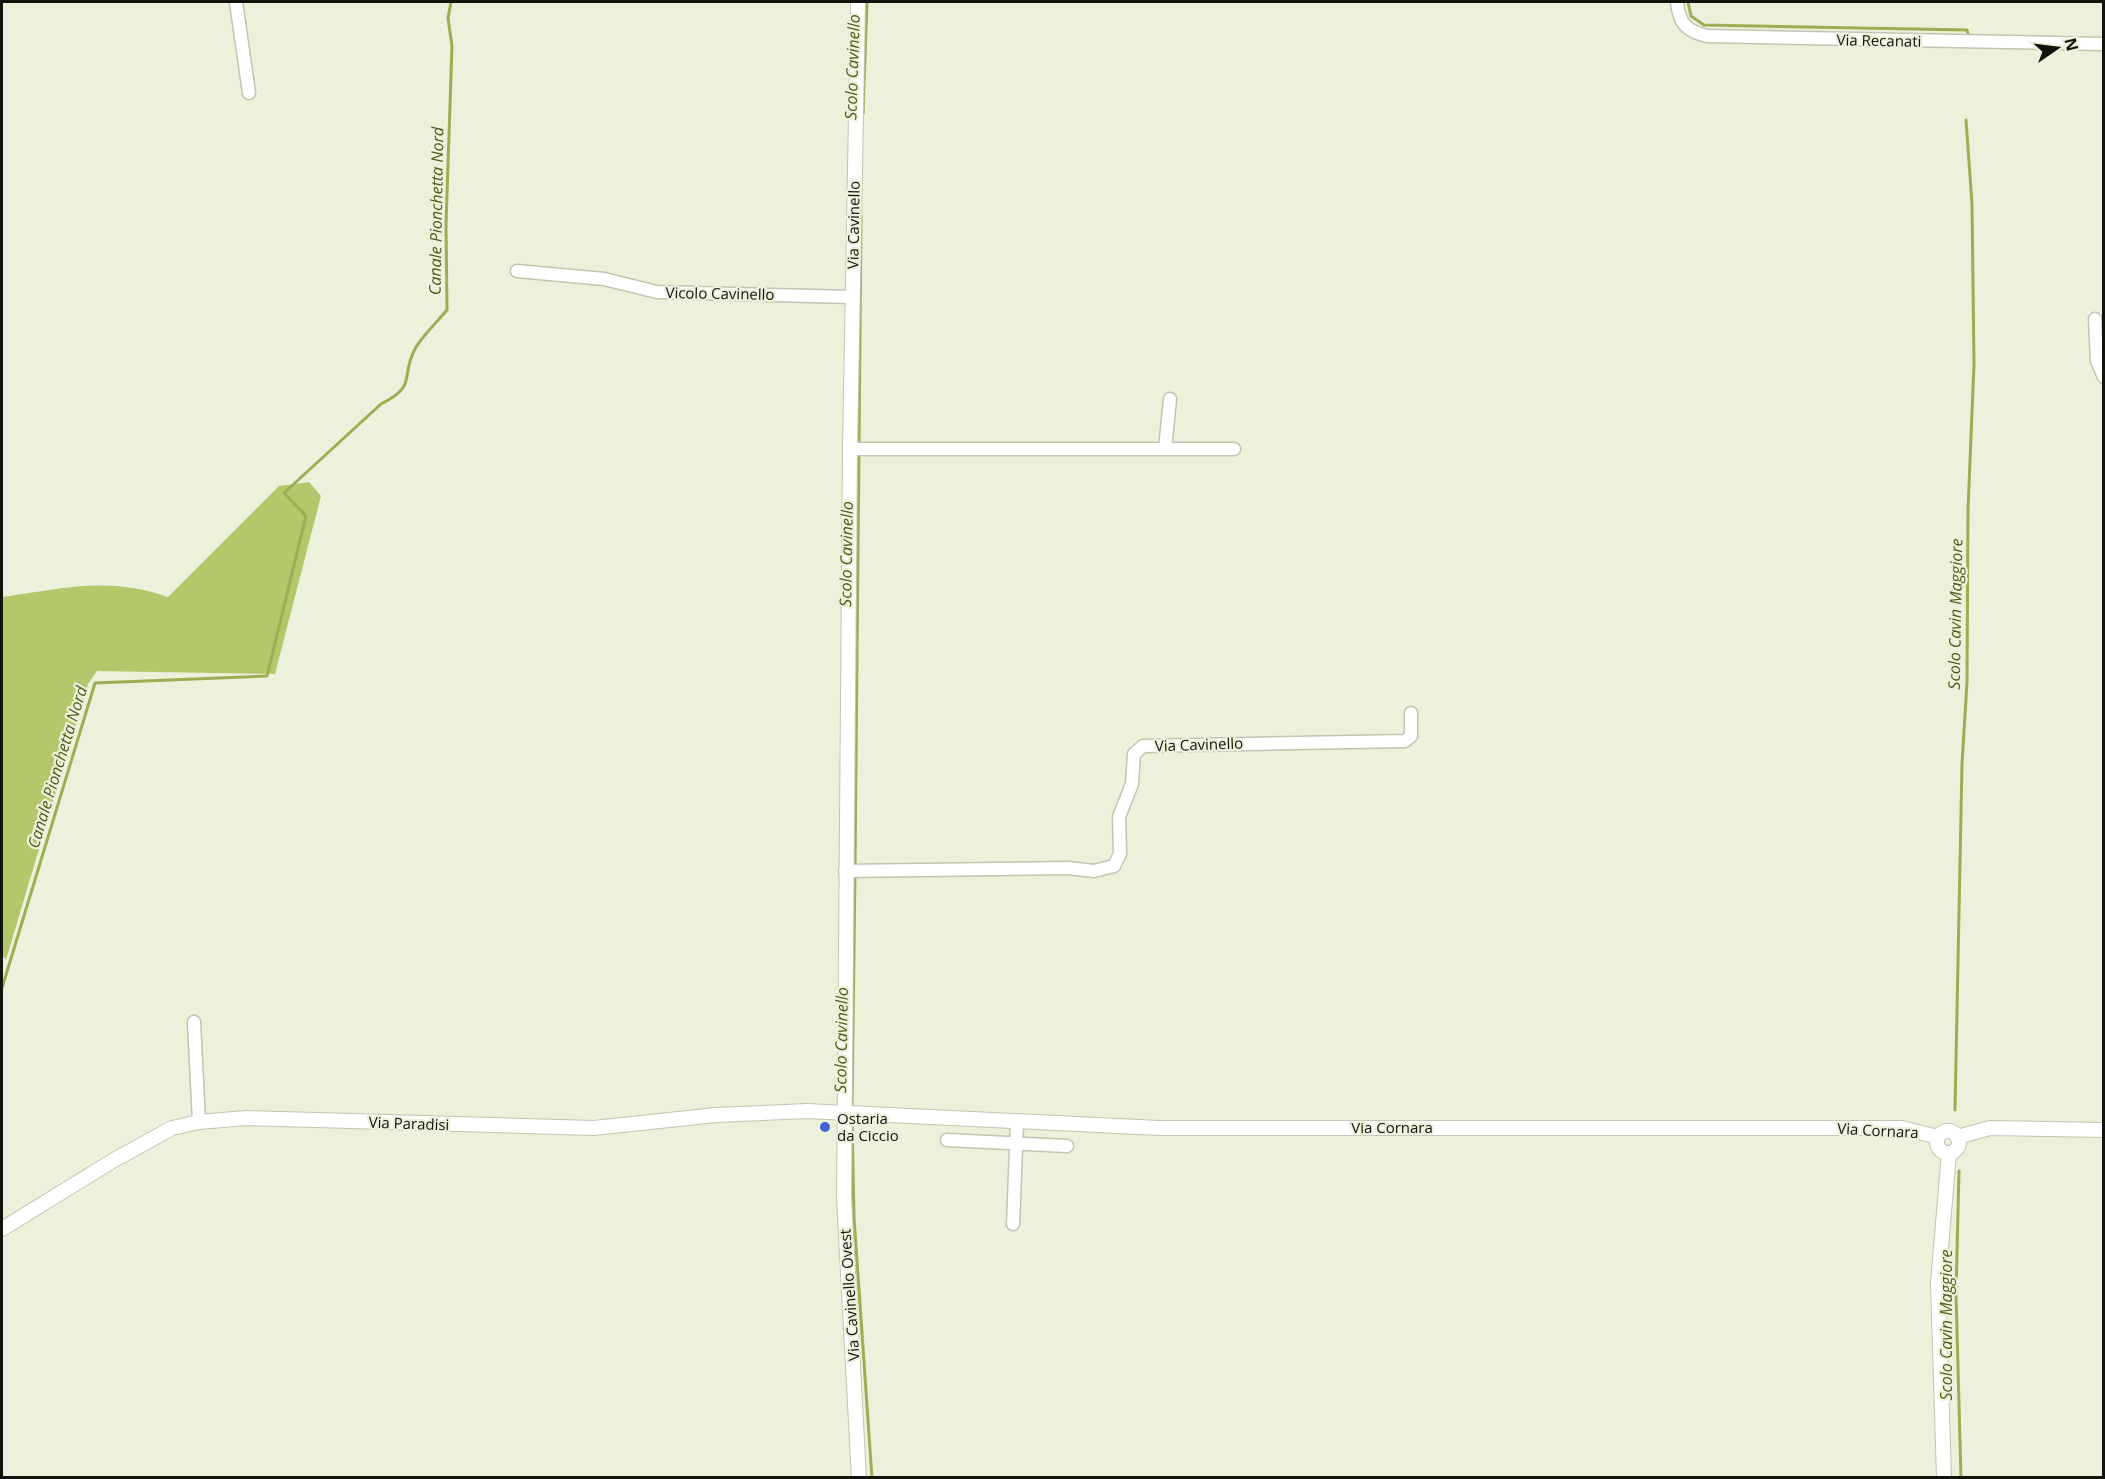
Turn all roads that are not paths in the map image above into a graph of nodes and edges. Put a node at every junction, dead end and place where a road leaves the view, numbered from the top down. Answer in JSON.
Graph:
{"nodes":[{"id":1,"x":236,"y":2,"type":"edge"},
{"id":2,"x":858,"y":2,"type":"edge"},
{"id":3,"x":1677,"y":2,"type":"edge"},
{"id":4,"x":2103,"y":44,"type":"edge"},
{"id":5,"x":249,"y":93,"type":"dead end"},
{"id":6,"x":517,"y":271,"type":"dead end"},
{"id":7,"x":852,"y":297,"type":"junction"},
{"id":8,"x":2095,"y":319,"type":"dead end"},
{"id":9,"x":2103,"y":377,"type":"edge"},
{"id":10,"x":1170,"y":399,"type":"dead end"},
{"id":11,"x":857,"y":449,"type":"junction"},
{"id":12,"x":1165,"y":449,"type":"junction"},
{"id":13,"x":1234,"y":449,"type":"dead end"},
{"id":14,"x":1411,"y":713,"type":"dead end"},
{"id":15,"x":851,"y":871,"type":"junction"},
{"id":16,"x":194,"y":1022,"type":"dead end"},
{"id":17,"x":844,"y":1112,"type":"junction"},
{"id":18,"x":199,"y":1122,"type":"junction"},
{"id":19,"x":1017,"y":1123,"type":"junction"},
{"id":20,"x":2103,"y":1130,"type":"edge"},
{"id":21,"x":1938,"y":1137,"type":"junction"},
{"id":22,"x":1958,"y":1137,"type":"junction"},
{"id":23,"x":947,"y":1140,"type":"dead end"},
{"id":24,"x":1017,"y":1143,"type":"junction"},
{"id":25,"x":1067,"y":1146,"type":"dead end"},
{"id":26,"x":1949,"y":1153,"type":"junction"},
{"id":27,"x":1013,"y":1224,"type":"dead end"},
{"id":28,"x":2,"y":1229,"type":"edge"},
{"id":29,"x":859,"y":1478,"type":"edge"},
{"id":30,"x":1944,"y":1478,"type":"edge"}],
"edges":[{"from":1,"to":5,"type":"street"},
{"from":2,"to":7,"type":"street","name":"Via Cavinello"},
{"from":3,"to":4,"type":"street","name":"Via Recanati"},
{"from":6,"to":7,"type":"street","name":"Vicolo Cavinello"},
{"from":7,"to":11,"type":"street","name":"Via Cavinello"},
{"from":8,"to":9,"type":"street"},
{"from":10,"to":12,"type":"street"},
{"from":11,"to":12,"type":"street"},
{"from":11,"to":15,"type":"street","name":"Via Cavinello"},
{"from":12,"to":13,"type":"street"},
{"from":14,"to":15,"type":"street","name":"Via Cavinello"},
{"from":15,"to":17,"type":"street","name":"Via Cavinello"},
{"from":16,"to":18,"type":"street"},
{"from":17,"to":18,"type":"street","name":"Via Paradisi"},
{"from":17,"to":19,"type":"street","name":"Via Cornara"},
{"from":17,"to":29,"type":"street","name":"Via Cavinello Ovest"},
{"from":18,"to":28,"type":"street","name":"Via Paradisi"},
{"from":19,"to":21,"type":"street","name":"Via Cornara"},
{"from":19,"to":24,"type":"street"},
{"from":20,"to":22,"type":"street"},
{"from":21,"to":22,"type":"street"},
{"from":21,"to":26,"type":"street"},
{"from":22,"to":26,"type":"street"},
{"from":23,"to":24,"type":"street"},
{"from":24,"to":25,"type":"street"},
{"from":24,"to":27,"type":"street"},
{"from":26,"to":30,"type":"street"}]}
